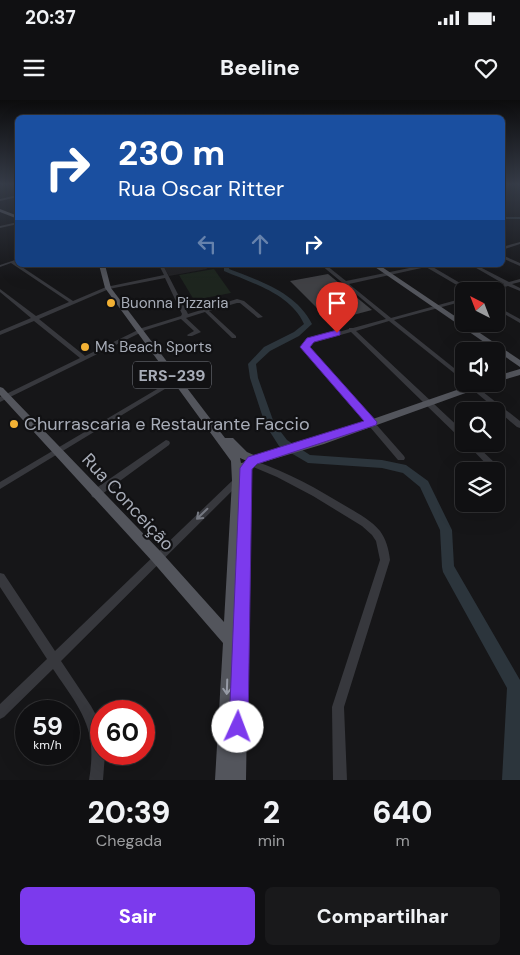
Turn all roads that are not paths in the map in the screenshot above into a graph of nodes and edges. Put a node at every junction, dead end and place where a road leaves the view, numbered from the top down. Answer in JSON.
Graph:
{"nodes":[{"id":1,"x":15,"y":224,"type":"edge"},
{"id":2,"x":0,"y":227,"type":"edge"},
{"id":3,"x":520,"y":243,"type":"edge"},
{"id":4,"x":505,"y":248,"type":"edge"},
{"id":5,"x":505,"y":258,"type":"edge"},
{"id":6,"x":15,"y":261,"type":"edge"},
{"id":7,"x":520,"y":265,"type":"edge"},
{"id":8,"x":0,"y":266,"type":"edge"},
{"id":9,"x":23,"y":267,"type":"edge"},
{"id":10,"x":103,"y":267,"type":"edge"},
{"id":11,"x":106,"y":267,"type":"edge"},
{"id":12,"x":162,"y":267,"type":"edge"},
{"id":13,"x":325,"y":267,"type":"edge"},
{"id":14,"x":378,"y":267,"type":"edge"},
{"id":15,"x":383,"y":267,"type":"edge"},
{"id":16,"x":419,"y":267,"type":"edge"},
{"id":17,"x":432,"y":267,"type":"edge"},
{"id":18,"x":478,"y":267,"type":"edge"},
{"id":19,"x":389,"y":273,"type":"junction"},
{"id":20,"x":166,"y":276,"type":"junction"},
{"id":21,"x":520,"y":280,"type":"edge"},
{"id":22,"x":456,"y":282,"type":"edge"},
{"id":23,"x":345,"y":283,"type":"junction"},
{"id":24,"x":508,"y":284,"type":"junction"},
{"id":25,"x":505,"y":285,"type":"edge"},
{"id":26,"x":110,"y":287,"type":"junction"},
{"id":27,"x":0,"y":290,"type":"edge"},
{"id":28,"x":520,"y":290,"type":"edge"},
{"id":29,"x":455,"y":302,"type":"edge"},
{"id":30,"x":73,"y":303,"type":"junction"},
{"id":31,"x":440,"y":306,"type":"junction"},
{"id":32,"x":206,"y":311,"type":"junction"},
{"id":33,"x":505,"y":312,"type":"edge"},
{"id":34,"x":455,"y":315,"type":"edge"},
{"id":35,"x":260,"y":317,"type":"dead end"},
{"id":36,"x":34,"y":318,"type":"junction"},
{"id":37,"x":182,"y":318,"type":"junction"},
{"id":38,"x":390,"y":319,"type":"junction"},
{"id":39,"x":520,"y":321,"type":"edge"},
{"id":40,"x":351,"y":329,"type":"junction"},
{"id":41,"x":142,"y":330,"type":"junction"},
{"id":42,"x":0,"y":332,"type":"edge"},
{"id":43,"x":480,"y":332,"type":"edge"},
{"id":44,"x":190,"y":335,"type":"dead end"},
{"id":45,"x":234,"y":337,"type":"dead end"},
{"id":46,"x":84,"y":358,"type":"junction"},
{"id":47,"x":520,"y":358,"type":"edge"},
{"id":48,"x":520,"y":364,"type":"edge"},
{"id":49,"x":455,"y":372,"type":"edge"},
{"id":50,"x":520,"y":372,"type":"edge"},
{"id":51,"x":505,"y":376,"type":"edge"},
{"id":52,"x":178,"y":379,"type":"junction"},
{"id":53,"x":456,"y":392,"type":"edge"},
{"id":54,"x":483,"y":392,"type":"edge"},
{"id":55,"x":2,"y":396,"type":"edge"},
{"id":56,"x":428,"y":402,"type":"junction"},
{"id":57,"x":372,"y":422,"type":"junction"},
{"id":58,"x":520,"y":425,"type":"edge"},
{"id":59,"x":455,"y":428,"type":"edge"},
{"id":60,"x":166,"y":443,"type":"dead end"},
{"id":61,"x":57,"y":452,"type":"junction"},
{"id":62,"x":479,"y":452,"type":"edge"},
{"id":63,"x":401,"y":458,"type":"dead end"},
{"id":64,"x":245,"y":461,"type":"junction"},
{"id":65,"x":489,"y":462,"type":"edge"},
{"id":66,"x":237,"y":481,"type":"junction"},
{"id":67,"x":0,"y":486,"type":"edge"},
{"id":68,"x":95,"y":494,"type":"junction"},
{"id":69,"x":239,"y":525,"type":"junction"},
{"id":70,"x":157,"y":557,"type":"junction"},
{"id":71,"x":0,"y":578,"type":"edge"},
{"id":72,"x":235,"y":639,"type":"junction"},
{"id":73,"x":53,"y":661,"type":"junction"},
{"id":74,"x":0,"y":713,"type":"edge"},
{"id":75,"x":96,"y":780,"type":"edge"},
{"id":76,"x":224,"y":780,"type":"edge"},
{"id":77,"x":237,"y":780,"type":"edge"},
{"id":78,"x":340,"y":780,"type":"edge"}],
"edges":[{"from":1,"to":2,"type":"street"},
{"from":3,"to":4,"type":"street"},
{"from":5,"to":7,"type":"street"},
{"from":6,"to":8,"type":"street"},
{"from":9,"to":30,"type":"street"},
{"from":10,"to":26,"type":"main road","number":"ERS-239"},
{"from":11,"to":26,"type":"main road","number":"ERS-239"},
{"from":12,"to":20,"type":"street"},
{"from":13,"to":23,"type":"street"},
{"from":14,"to":19,"type":"main road"},
{"from":15,"to":19,"type":"main road"},
{"from":16,"to":19,"type":"street"},
{"from":17,"to":22,"type":"street"},
{"from":18,"to":24,"type":"street"},
{"from":19,"to":23,"type":"street"},
{"from":19,"to":31,"type":"main road"},
{"from":20,"to":26,"type":"street"},
{"from":20,"to":37,"type":"street"},
{"from":21,"to":24,"type":"street"},
{"from":23,"to":38,"type":"street"},
{"from":24,"to":25,"type":"street"},
{"from":24,"to":28,"type":"street"},
{"from":26,"to":30,"type":"street"},
{"from":26,"to":41,"type":"main road","number":"ERS-239"},
{"from":27,"to":36,"type":"street"},
{"from":29,"to":31,"type":"street"},
{"from":30,"to":36,"type":"street"},
{"from":31,"to":34,"type":"main road"},
{"from":31,"to":38,"type":"street"},
{"from":31,"to":48,"type":"main road"},
{"from":32,"to":35,"type":"street"},
{"from":32,"to":37,"type":"street"},
{"from":32,"to":45,"type":"street"},
{"from":33,"to":39,"type":"street"},
{"from":36,"to":42,"type":"street"},
{"from":36,"to":46,"type":"street"},
{"from":37,"to":41,"type":"street"},
{"from":37,"to":44,"type":"street"},
{"from":38,"to":40,"type":"street"},
{"from":38,"to":49,"type":"street"},
{"from":40,"to":56,"type":"street"},
{"from":40,"to":57,"type":"street"},
{"from":41,"to":46,"type":"street"},
{"from":41,"to":52,"type":"main road","number":"ERS-239"},
{"from":43,"to":47,"type":"main road"},
{"from":46,"to":55,"type":"street"},
{"from":50,"to":51,"type":"main road"},
{"from":52,"to":61,"type":"street"},
{"from":52,"to":64,"type":"main road","number":"ERS-239"},
{"from":53,"to":56,"type":"main road"},
{"from":54,"to":58,"type":"street"},
{"from":55,"to":61,"type":"main road","name":"Rua Conceição"},
{"from":56,"to":57,"type":"main road"},
{"from":56,"to":59,"type":"street"},
{"from":57,"to":63,"type":"street"},
{"from":57,"to":64,"type":"main road"},
{"from":60,"to":68,"type":"street"},
{"from":61,"to":67,"type":"street"},
{"from":61,"to":68,"type":"main road","name":"Rua Conceição"},
{"from":62,"to":65,"type":"street"},
{"from":64,"to":66,"type":"main road"},
{"from":64,"to":69,"type":"main road"},
{"from":64,"to":78,"type":"street"},
{"from":66,"to":69,"type":"main road"},
{"from":66,"to":70,"type":"street","one_way":true},
{"from":68,"to":70,"type":"main road","name":"Rua Conceição"},
{"from":69,"to":72,"type":"main road"},
{"from":70,"to":72,"type":"main road","name":"Rua Conceição"},
{"from":70,"to":73,"type":"street"},
{"from":71,"to":73,"type":"street"},
{"from":72,"to":76,"type":"main road","one_way":true},
{"from":72,"to":77,"type":"main road"},
{"from":73,"to":74,"type":"street"},
{"from":73,"to":75,"type":"street"}]}
